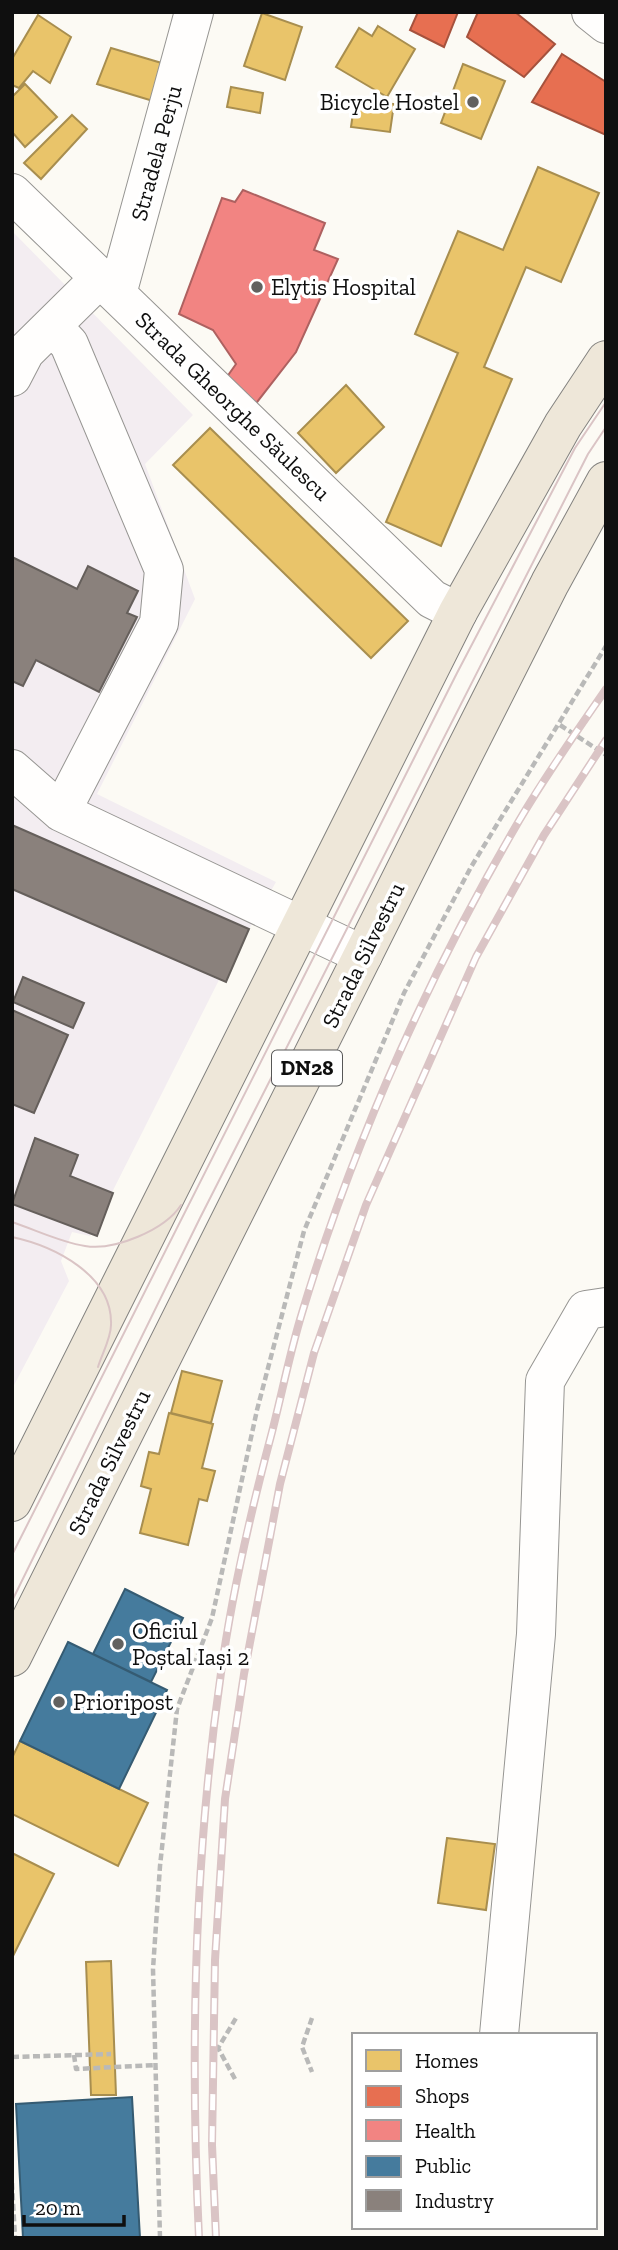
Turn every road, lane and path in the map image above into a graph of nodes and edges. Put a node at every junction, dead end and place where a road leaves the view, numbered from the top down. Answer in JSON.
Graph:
{"nodes":[{"id":1,"x":194,"y":12,"type":"edge"},
{"id":2,"x":591,"y":12,"type":"edge"},
{"id":3,"x":606,"y":24,"type":"edge"},
{"id":4,"x":12,"y":193,"type":"edge"},
{"id":5,"x":109,"y":286,"type":"junction"},
{"id":6,"x":52,"y":326,"type":"junction"},
{"id":7,"x":606,"y":360,"type":"edge"},
{"id":8,"x":12,"y":377,"type":"edge"},
{"id":9,"x":606,"y":481,"type":"edge"},
{"id":10,"x":458,"y":612,"type":"junction"},
{"id":11,"x":606,"y":646,"type":"edge"},
{"id":12,"x":560,"y":725,"type":"junction"},
{"id":13,"x":606,"y":755,"type":"edge"},
{"id":14,"x":12,"y":769,"type":"edge"},
{"id":15,"x":61,"y":812,"type":"junction"},
{"id":16,"x":300,"y":924,"type":"junction"},
{"id":17,"x":363,"y":955,"type":"junction"},
{"id":18,"x":606,"y":1307,"type":"edge"},
{"id":19,"x":12,"y":1502,"type":"edge"},
{"id":20,"x":12,"y":1657,"type":"edge"},
{"id":21,"x":236,"y":2018,"type":"dead end"},
{"id":22,"x":312,"y":2018,"type":"dead end"},
{"id":23,"x":499,"y":2033,"type":"edge"},
{"id":24,"x":111,"y":2054,"type":"dead end"},
{"id":25,"x":74,"y":2055,"type":"junction"},
{"id":26,"x":12,"y":2057,"type":"edge"},
{"id":27,"x":156,"y":2065,"type":"junction"},
{"id":28,"x":312,"y":2072,"type":"dead end"},
{"id":29,"x":235,"y":2079,"type":"dead end"},
{"id":30,"x":12,"y":2183,"type":"edge"},
{"id":31,"x":15,"y":2238,"type":"edge"},
{"id":32,"x":160,"y":2238,"type":"edge"}],
"edges":[{"from":1,"to":5,"type":"street","name":"Stradela Perju"},
{"from":2,"to":3,"type":"street"},
{"from":4,"to":5,"type":"street","name":"Strada Gheorghe Săulescu"},
{"from":5,"to":6,"type":"street"},
{"from":5,"to":10,"type":"street","name":"Strada Gheorghe Săulescu"},
{"from":6,"to":8,"type":"street"},
{"from":6,"to":15,"type":"street"},
{"from":7,"to":10,"type":"main road","number":"DN28"},
{"from":9,"to":17,"type":"main road","name":"Strada Silvestru","number":"DN28"},
{"from":10,"to":16,"type":"main road","number":"DN28"},
{"from":11,"to":12,"type":"path"},
{"from":12,"to":13,"type":"path"},
{"from":12,"to":27,"type":"path"},
{"from":14,"to":15,"type":"street"},
{"from":15,"to":16,"type":"street"},
{"from":16,"to":17,"type":"street"},
{"from":16,"to":19,"type":"main road","number":"DN28"},
{"from":17,"to":20,"type":"main road","name":"Strada Silvestru","number":"DN28"},
{"from":18,"to":23,"type":"street"},
{"from":21,"to":29,"type":"path"},
{"from":22,"to":28,"type":"path"},
{"from":24,"to":25,"type":"path"},
{"from":25,"to":26,"type":"path"},
{"from":25,"to":27,"type":"path"},
{"from":27,"to":32,"type":"path"},
{"from":30,"to":31,"type":"path"}]}
